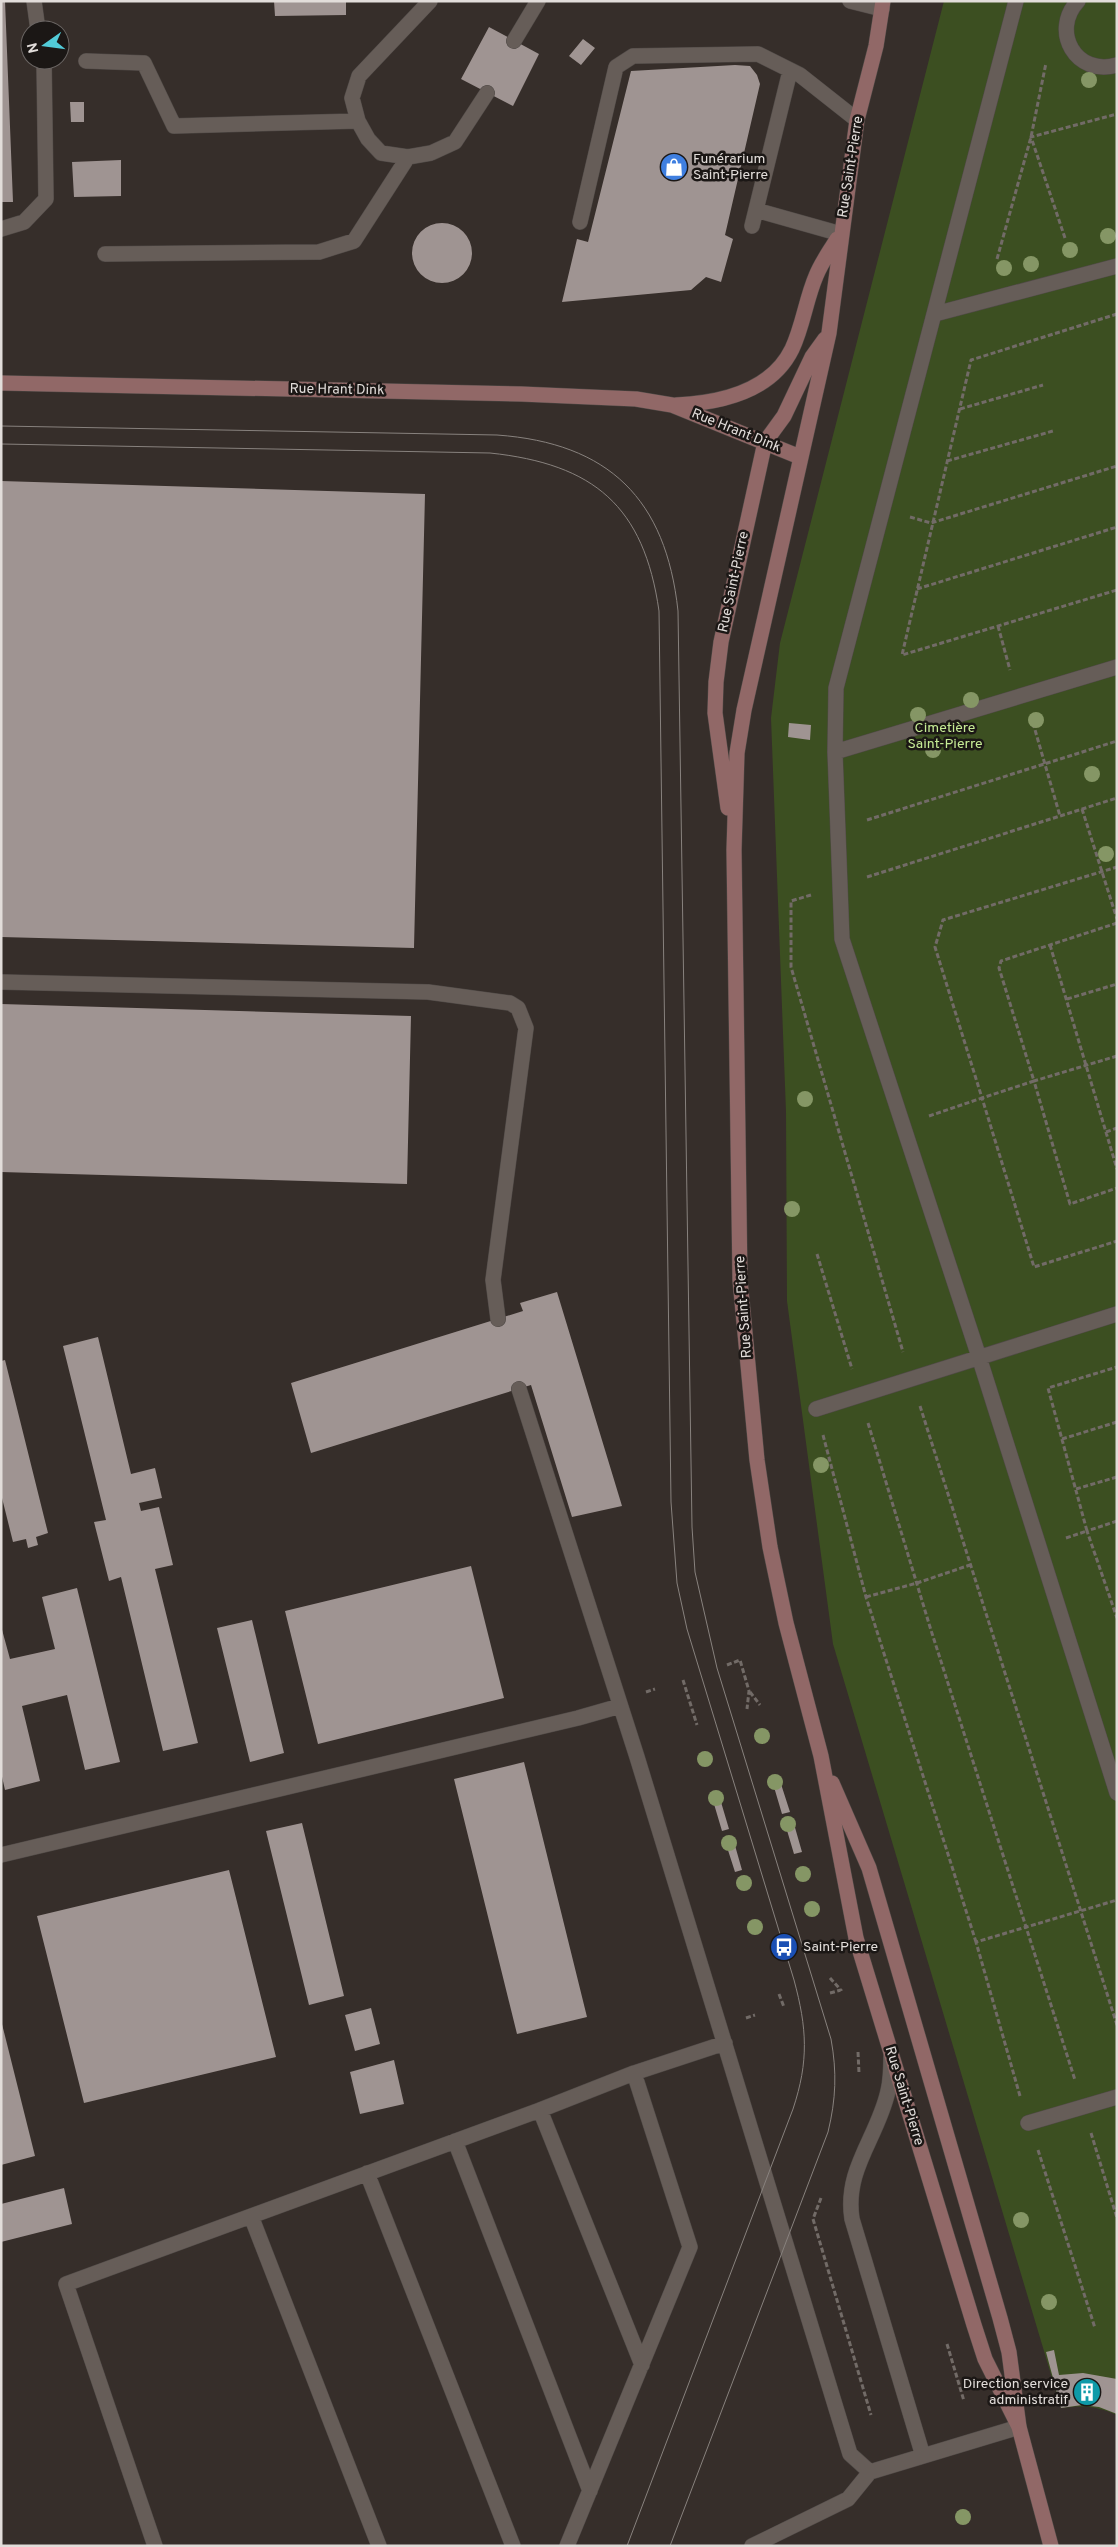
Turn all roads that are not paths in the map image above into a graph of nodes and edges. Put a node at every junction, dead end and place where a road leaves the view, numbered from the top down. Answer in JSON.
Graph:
{"nodes":[{"id":1,"x":34,"y":1,"type":"edge"},
{"id":2,"x":430,"y":1,"type":"edge"},
{"id":3,"x":538,"y":1,"type":"edge"},
{"id":4,"x":850,"y":1,"type":"edge"},
{"id":5,"x":1016,"y":1,"type":"edge"},
{"id":6,"x":1078,"y":1,"type":"edge"},
{"id":7,"x":883,"y":4,"type":"edge"},
{"id":8,"x":37,"y":20,"type":"edge"},
{"id":9,"x":514,"y":41,"type":"dead end"},
{"id":10,"x":86,"y":62,"type":"dead end"},
{"id":11,"x":1117,"y":65,"type":"edge"},
{"id":12,"x":44,"y":70,"type":"edge"},
{"id":13,"x":790,"y":71,"type":"junction"},
{"id":14,"x":488,"y":93,"type":"dead end"},
{"id":15,"x":857,"y":120,"type":"junction"},
{"id":16,"x":358,"y":121,"type":"junction"},
{"id":17,"x":408,"y":157,"type":"junction"},
{"id":18,"x":756,"y":210,"type":"junction"},
{"id":19,"x":580,"y":222,"type":"dead end"},
{"id":20,"x":752,"y":226,"type":"dead end"},
{"id":21,"x":1,"y":229,"type":"edge"},
{"id":22,"x":841,"y":234,"type":"junction"},
{"id":23,"x":105,"y":254,"type":"dead end"},
{"id":24,"x":1117,"y":266,"type":"edge"},
{"id":25,"x":935,"y":314,"type":"junction"},
{"id":26,"x":829,"y":334,"type":"junction"},
{"id":27,"x":1,"y":383,"type":"edge"},
{"id":28,"x":672,"y":405,"type":"junction"},
{"id":29,"x":765,"y":442,"type":"junction"},
{"id":30,"x":800,"y":457,"type":"junction"},
{"id":31,"x":1117,"y":667,"type":"edge"},
{"id":32,"x":835,"y":752,"type":"junction"},
{"id":33,"x":734,"y":850,"type":"junction"},
{"id":34,"x":1,"y":982,"type":"edge"},
{"id":35,"x":1117,"y":1314,"type":"edge"},
{"id":36,"x":498,"y":1319,"type":"dead end"},
{"id":37,"x":979,"y":1356,"type":"junction"},
{"id":38,"x":519,"y":1389,"type":"dead end"},
{"id":39,"x":816,"y":1409,"type":"road end"},
{"id":40,"x":620,"y":1706,"type":"junction"},
{"id":41,"x":821,"y":1756,"type":"junction"},
{"id":42,"x":1117,"y":1793,"type":"edge"},
{"id":43,"x":1,"y":1854,"type":"edge"},
{"id":44,"x":725,"y":2043,"type":"junction"},
{"id":45,"x":891,"y":2055,"type":"junction"},
{"id":46,"x":634,"y":2073,"type":"junction"},
{"id":47,"x":1117,"y":2097,"type":"edge"},
{"id":48,"x":540,"y":2110,"type":"junction"},
{"id":49,"x":1029,"y":2123,"type":"road end"},
{"id":50,"x":455,"y":2141,"type":"junction"},
{"id":51,"x":367,"y":2173,"type":"junction"},
{"id":52,"x":251,"y":2216,"type":"junction"},
{"id":53,"x":642,"y":2365,"type":"junction"},
{"id":54,"x":1019,"y":2426,"type":"junction"},
{"id":55,"x":923,"y":2456,"type":"junction"},
{"id":56,"x":870,"y":2472,"type":"junction"},
{"id":57,"x":590,"y":2491,"type":"junction"},
{"id":58,"x":754,"y":2545,"type":"edge"},
{"id":59,"x":155,"y":2546,"type":"edge"},
{"id":60,"x":379,"y":2546,"type":"edge"},
{"id":61,"x":513,"y":2546,"type":"edge"},
{"id":62,"x":568,"y":2546,"type":"edge"},
{"id":63,"x":1051,"y":2546,"type":"edge"}],
"edges":[{"from":1,"to":8,"type":"lane"},
{"from":2,"to":16,"type":"lane"},
{"from":3,"to":9,"type":"lane"},
{"from":4,"to":7,"type":"lane"},
{"from":5,"to":25,"type":"lane"},
{"from":6,"to":11,"type":"lane"},
{"from":7,"to":15,"type":"main road","name":"Rue Saint-Pierre"},
{"from":10,"to":16,"type":"lane"},
{"from":12,"to":21,"type":"lane"},
{"from":13,"to":15,"type":"lane"},
{"from":13,"to":18,"type":"lane"},
{"from":13,"to":19,"type":"lane"},
{"from":14,"to":17,"type":"lane"},
{"from":15,"to":22,"type":"main road","name":"Rue Saint-Pierre"},
{"from":16,"to":17,"type":"lane"},
{"from":17,"to":23,"type":"lane"},
{"from":18,"to":20,"type":"lane"},
{"from":18,"to":22,"type":"lane"},
{"from":22,"to":26,"type":"main road","name":"Rue Saint-Pierre"},
{"from":22,"to":28,"type":"main road","name":"Rue Hrant Dink"},
{"from":24,"to":25,"type":"lane"},
{"from":25,"to":32,"type":"lane"},
{"from":26,"to":29,"type":"main road","name":"Rue Saint-Pierre"},
{"from":26,"to":30,"type":"main road","name":"Rue Saint-Pierre"},
{"from":27,"to":28,"type":"main road","name":"Rue Hrant Dink"},
{"from":28,"to":29,"type":"main road","name":"Rue Hrant Dink"},
{"from":29,"to":30,"type":"main road","name":"Rue Hrant Dink"},
{"from":29,"to":33,"type":"main road","name":"Rue Saint-Pierre"},
{"from":30,"to":33,"type":"main road","name":"Rue Saint-Pierre"},
{"from":31,"to":32,"type":"lane"},
{"from":32,"to":37,"type":"lane"},
{"from":33,"to":41,"type":"main road","name":"Rue Saint-Pierre"},
{"from":34,"to":36,"type":"lane"},
{"from":35,"to":37,"type":"lane"},
{"from":37,"to":39,"type":"lane"},
{"from":37,"to":42,"type":"lane"},
{"from":38,"to":40,"type":"lane"},
{"from":40,"to":43,"type":"lane"},
{"from":40,"to":44,"type":"lane"},
{"from":41,"to":45,"type":"main road","name":"Rue Saint-Pierre"},
{"from":41,"to":54,"type":"main road","name":"Rue Saint-Pierre"},
{"from":44,"to":46,"type":"lane"},
{"from":44,"to":56,"type":"lane"},
{"from":45,"to":54,"type":"main road","name":"Rue Saint-Pierre"},
{"from":45,"to":55,"type":"lane"},
{"from":46,"to":48,"type":"lane"},
{"from":46,"to":53,"type":"lane"},
{"from":47,"to":49,"type":"lane"},
{"from":48,"to":50,"type":"lane"},
{"from":48,"to":53,"type":"lane"},
{"from":50,"to":51,"type":"lane"},
{"from":50,"to":57,"type":"lane"},
{"from":51,"to":52,"type":"lane"},
{"from":51,"to":61,"type":"lane"},
{"from":52,"to":59,"type":"lane"},
{"from":52,"to":60,"type":"lane"},
{"from":53,"to":57,"type":"lane"},
{"from":54,"to":55,"type":"lane"},
{"from":54,"to":63,"type":"main road","name":"Rue Saint-Pierre"},
{"from":55,"to":56,"type":"lane"},
{"from":56,"to":58,"type":"lane"},
{"from":57,"to":62,"type":"lane"}]}
